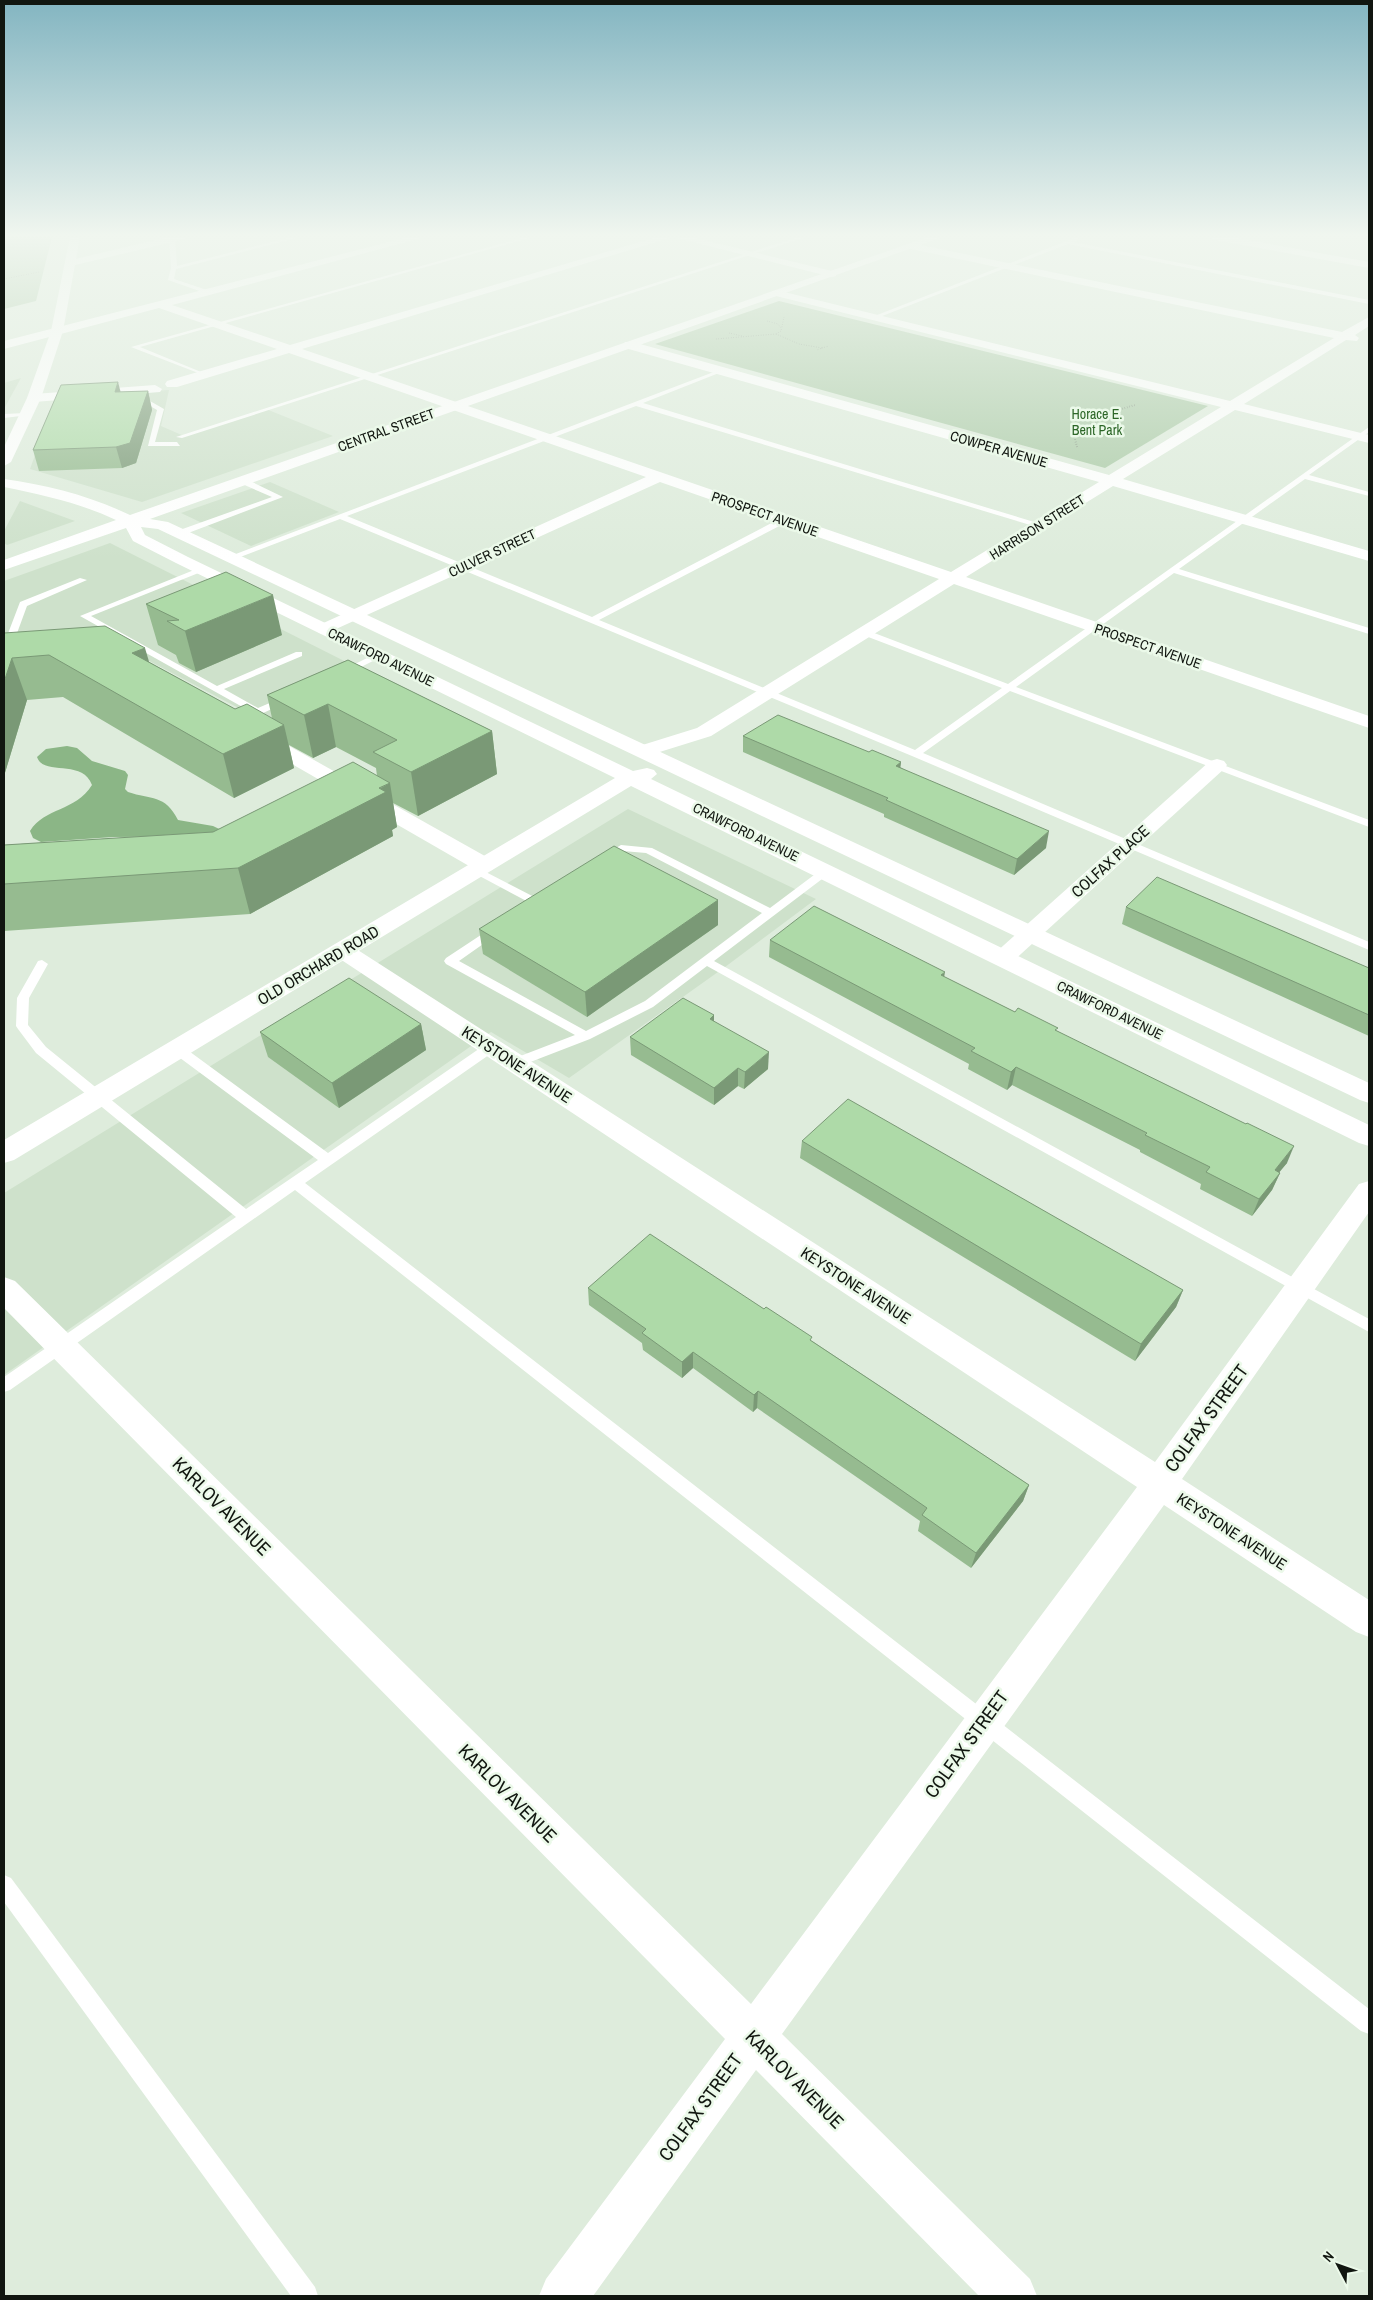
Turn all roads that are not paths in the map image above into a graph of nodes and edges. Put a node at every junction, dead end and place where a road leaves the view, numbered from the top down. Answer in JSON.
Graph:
{"nodes":[{"id":1,"x":53,"y":344,"type":"edge"},
{"id":2,"x":144,"y":344,"type":"edge"},
{"id":3,"x":276,"y":344,"type":"edge"},
{"id":4,"x":306,"y":344,"type":"edge"},
{"id":5,"x":466,"y":344,"type":"edge"},
{"id":6,"x":987,"y":344,"type":"edge"},
{"id":7,"x":1332,"y":344,"type":"edge"},
{"id":8,"x":629,"y":345,"type":"joint"},
{"id":9,"x":290,"y":349,"type":"junction"},
{"id":10,"x":721,"y":371,"type":"junction"},
{"id":11,"x":204,"y":375,"type":"junction"},
{"id":12,"x":367,"y":376,"type":"junction"},
{"id":13,"x":172,"y":384,"type":"dead end"},
{"id":14,"x":155,"y":389,"type":"dead end"},
{"id":15,"x":139,"y":390,"type":"junction"},
{"id":16,"x":34,"y":398,"type":"junction"},
{"id":17,"x":635,"y":404,"type":"junction"},
{"id":18,"x":1236,"y":405,"type":"junction"},
{"id":19,"x":454,"y":406,"type":"junction"},
{"id":20,"x":26,"y":415,"type":"junction"},
{"id":21,"x":4,"y":416,"type":"edge"},
{"id":22,"x":1366,"y":434,"type":"edge"},
{"id":23,"x":546,"y":438,"type":"junction"},
{"id":24,"x":4,"y":462,"type":"edge"},
{"id":25,"x":1303,"y":476,"type":"junction"},
{"id":26,"x":659,"y":477,"type":"junction"},
{"id":27,"x":243,"y":481,"type":"junction"},
{"id":28,"x":1112,"y":481,"type":"junction"},
{"id":29,"x":4,"y":483,"type":"edge"},
{"id":30,"x":1369,"y":494,"type":"edge"},
{"id":31,"x":340,"y":516,"type":"junction"},
{"id":32,"x":1243,"y":519,"type":"junction"},
{"id":33,"x":784,"y":520,"type":"junction"},
{"id":34,"x":130,"y":521,"type":"junction"},
{"id":35,"x":1040,"y":526,"type":"junction"},
{"id":36,"x":180,"y":533,"type":"junction"},
{"id":37,"x":1369,"y":556,"type":"edge"},
{"id":38,"x":232,"y":557,"type":"junction"},
{"id":39,"x":4,"y":565,"type":"edge"},
{"id":40,"x":463,"y":566,"type":"junction"},
{"id":41,"x":202,"y":570,"type":"junction"},
{"id":42,"x":1173,"y":570,"type":"junction"},
{"id":43,"x":954,"y":579,"type":"junction"},
{"id":44,"x":83,"y":580,"type":"dead end"},
{"id":45,"x":355,"y":616,"type":"junction"},
{"id":46,"x":592,"y":620,"type":"junction"},
{"id":47,"x":1093,"y":627,"type":"junction"},
{"id":48,"x":325,"y":630,"type":"junction"},
{"id":49,"x":1369,"y":632,"type":"edge"},
{"id":50,"x":866,"y":633,"type":"junction"},
{"id":51,"x":299,"y":654,"type":"dead end"},
{"id":52,"x":4,"y":656,"type":"edge"},
{"id":53,"x":378,"y":656,"type":"junction"},
{"id":54,"x":23,"y":659,"type":"edge"},
{"id":55,"x":4,"y":661,"type":"edge"},
{"id":56,"x":330,"y":678,"type":"edge"},
{"id":57,"x":1010,"y":687,"type":"junction"},
{"id":58,"x":217,"y":689,"type":"junction"},
{"id":59,"x":769,"y":692,"type":"junction"},
{"id":60,"x":294,"y":695,"type":"edge"},
{"id":61,"x":1369,"y":722,"type":"edge"},
{"id":62,"x":239,"y":726,"type":"edge"},
{"id":63,"x":704,"y":732,"type":"junction"},
{"id":64,"x":643,"y":751,"type":"junction"},
{"id":65,"x":916,"y":754,"type":"junction"},
{"id":66,"x":1216,"y":765,"type":"junction"},
{"id":67,"x":678,"y":767,"type":"junction"},
{"id":68,"x":632,"y":777,"type":"junction"},
{"id":69,"x":1369,"y":824,"type":"edge"},
{"id":70,"x":1128,"y":845,"type":"junction"},
{"id":71,"x":596,"y":865,"type":"edge"},
{"id":72,"x":480,"y":867,"type":"junction"},
{"id":73,"x":826,"y":872,"type":"junction"},
{"id":74,"x":538,"y":903,"type":"edge"},
{"id":75,"x":771,"y":913,"type":"junction"},
{"id":76,"x":506,"y":924,"type":"edge"},
{"id":77,"x":1030,"y":933,"type":"junction"},
{"id":78,"x":1369,"y":946,"type":"edge"},
{"id":79,"x":342,"y":950,"type":"junction"},
{"id":80,"x":1003,"y":958,"type":"junction"},
{"id":81,"x":706,"y":961,"type":"junction"},
{"id":82,"x":42,"y":964,"type":"dead end"},
{"id":83,"x":586,"y":1036,"type":"junction"},
{"id":84,"x":177,"y":1049,"type":"junction"},
{"id":85,"x":503,"y":1055,"type":"junction"},
{"id":86,"x":1369,"y":1094,"type":"edge"},
{"id":87,"x":99,"y":1096,"type":"junction"},
{"id":88,"x":1369,"y":1136,"type":"edge"},
{"id":89,"x":4,"y":1153,"type":"edge"},
{"id":90,"x":328,"y":1161,"type":"junction"},
{"id":91,"x":295,"y":1183,"type":"junction"},
{"id":92,"x":1369,"y":1191,"type":"edge"},
{"id":93,"x":246,"y":1217,"type":"junction"},
{"id":94,"x":1300,"y":1287,"type":"junction"},
{"id":95,"x":4,"y":1289,"type":"edge"},
{"id":96,"x":1369,"y":1326,"type":"edge"},
{"id":97,"x":60,"y":1346,"type":"junction"},
{"id":98,"x":4,"y":1385,"type":"edge"},
{"id":99,"x":1159,"y":1484,"type":"junction"},
{"id":100,"x":1369,"y":1620,"type":"edge"},
{"id":101,"x":984,"y":1720,"type":"junction"},
{"id":102,"x":4,"y":1885,"type":"edge"},
{"id":103,"x":1369,"y":2023,"type":"edge"},
{"id":104,"x":752,"y":2036,"type":"junction"},
{"id":105,"x":306,"y":2296,"type":"edge"},
{"id":106,"x":563,"y":2296,"type":"edge"},
{"id":107,"x":1013,"y":2296,"type":"edge"}],
"edges":[{"from":1,"to":16,"type":"street"},
{"from":2,"to":11,"type":"lane"},
{"from":3,"to":9,"type":"street","name":"PROSPECT AVENUE"},
{"from":4,"to":9,"type":"street"},
{"from":5,"to":12,"type":"lane"},
{"from":6,"to":18,"type":"street"},
{"from":7,"to":18,"type":"street","name":"HARRISON STREET"},
{"from":8,"to":10,"type":"street","name":"COWPER AVENUE"},
{"from":8,"to":19,"type":"street","name":"CENTRAL STREET"},
{"from":9,"to":11,"type":"street"},
{"from":9,"to":12,"type":"street","name":"PROSPECT AVENUE"},
{"from":10,"to":17,"type":"lane"},
{"from":10,"to":28,"type":"street","name":"COWPER AVENUE"},
{"from":11,"to":13,"type":"street"},
{"from":12,"to":15,"type":"lane"},
{"from":12,"to":19,"type":"street","name":"PROSPECT AVENUE"},
{"from":14,"to":15,"type":"street"},
{"from":15,"to":16,"type":"street"},
{"from":16,"to":20,"type":"street"},
{"from":17,"to":23,"type":"lane"},
{"from":17,"to":35,"type":"lane"},
{"from":18,"to":22,"type":"street"},
{"from":18,"to":28,"type":"street","name":"HARRISON STREET"},
{"from":19,"to":23,"type":"street","name":"PROSPECT AVENUE"},
{"from":19,"to":27,"type":"street","name":"CENTRAL STREET"},
{"from":20,"to":21,"type":"lane"},
{"from":20,"to":24,"type":"street"},
{"from":22,"to":25,"type":"lane"},
{"from":23,"to":26,"type":"street","name":"PROSPECT AVENUE"},
{"from":23,"to":31,"type":"lane"},
{"from":25,"to":30,"type":"lane"},
{"from":25,"to":32,"type":"lane"},
{"from":26,"to":33,"type":"street","name":"PROSPECT AVENUE"},
{"from":26,"to":40,"type":"street","name":"CULVER STREET"},
{"from":27,"to":34,"type":"street","name":"CENTRAL STREET"},
{"from":27,"to":36,"type":"lane"},
{"from":28,"to":32,"type":"street","name":"COWPER AVENUE"},
{"from":28,"to":35,"type":"street","name":"HARRISON STREET"},
{"from":29,"to":34,"type":"street","name":"CRAWFORD AVENUE"},
{"from":31,"to":38,"type":"lane"},
{"from":31,"to":40,"type":"lane"},
{"from":32,"to":37,"type":"street","name":"COWPER AVENUE"},
{"from":32,"to":42,"type":"lane"},
{"from":33,"to":43,"type":"street","name":"PROSPECT AVENUE"},
{"from":33,"to":46,"type":"lane"},
{"from":34,"to":36,"type":"street","name":"CRAWFORD AVENUE"},
{"from":34,"to":39,"type":"street","name":"CENTRAL STREET"},
{"from":34,"to":41,"type":"street","name":"CRAWFORD AVENUE"},
{"from":35,"to":43,"type":"street","name":"HARRISON STREET"},
{"from":36,"to":38,"type":"street","name":"CRAWFORD AVENUE"},
{"from":38,"to":45,"type":"street","name":"CRAWFORD AVENUE"},
{"from":40,"to":45,"type":"street","name":"CULVER STREET"},
{"from":40,"to":46,"type":"lane"},
{"from":41,"to":48,"type":"street","name":"CRAWFORD AVENUE"},
{"from":41,"to":58,"type":"lane"},
{"from":42,"to":47,"type":"lane"},
{"from":42,"to":49,"type":"lane"},
{"from":43,"to":47,"type":"street","name":"PROSPECT AVENUE"},
{"from":43,"to":50,"type":"street","name":"HARRISON STREET"},
{"from":44,"to":52,"type":"lane"},
{"from":45,"to":48,"type":"street","name":"CULVER STREET"},
{"from":45,"to":64,"type":"street","name":"CRAWFORD AVENUE"},
{"from":46,"to":59,"type":"lane"},
{"from":47,"to":57,"type":"lane"},
{"from":47,"to":61,"type":"street","name":"PROSPECT AVENUE"},
{"from":48,"to":53,"type":"street","name":"CRAWFORD AVENUE"},
{"from":50,"to":57,"type":"lane"},
{"from":50,"to":59,"type":"street","name":"HARRISON STREET"},
{"from":51,"to":58,"type":"lane"},
{"from":53,"to":56,"type":"lane"},
{"from":53,"to":68,"type":"street","name":"CRAWFORD AVENUE"},
{"from":54,"to":55,"type":"street"},
{"from":57,"to":65,"type":"lane"},
{"from":57,"to":66,"type":"lane"},
{"from":58,"to":60,"type":"lane"},
{"from":59,"to":63,"type":"street","name":"HARRISON STREET"},
{"from":59,"to":65,"type":"lane"},
{"from":62,"to":72,"type":"street"},
{"from":63,"to":64,"type":"street","name":"HARRISON STREET"},
{"from":63,"to":67,"type":"street","name":"HARRISON STREET"},
{"from":64,"to":67,"type":"street","name":"CRAWFORD AVENUE"},
{"from":64,"to":68,"type":"street"},
{"from":65,"to":70,"type":"lane"},
{"from":66,"to":69,"type":"lane"},
{"from":66,"to":70,"type":"street","name":"COLFAX PLACE"},
{"from":67,"to":68,"type":"street","name":"OLD ORCHARD ROAD"},
{"from":67,"to":77,"type":"street","name":"CRAWFORD AVENUE"},
{"from":68,"to":72,"type":"street","name":"OLD ORCHARD ROAD"},
{"from":68,"to":73,"type":"street","name":"CRAWFORD AVENUE"},
{"from":70,"to":77,"type":"street","name":"COLFAX PLACE"},
{"from":70,"to":78,"type":"lane"},
{"from":71,"to":75,"type":"lane"},
{"from":72,"to":74,"type":"lane"},
{"from":72,"to":79,"type":"street","name":"OLD ORCHARD ROAD"},
{"from":73,"to":75,"type":"lane"},
{"from":73,"to":80,"type":"street","name":"CRAWFORD AVENUE"},
{"from":75,"to":81,"type":"lane"},
{"from":76,"to":83,"type":"lane"},
{"from":77,"to":80,"type":"street","name":"COLFAX PLACE"},
{"from":77,"to":86,"type":"street","name":"CRAWFORD AVENUE"},
{"from":79,"to":84,"type":"street","name":"OLD ORCHARD ROAD"},
{"from":79,"to":85,"type":"street","name":"KEYSTONE AVENUE"},
{"from":80,"to":88,"type":"street","name":"CRAWFORD AVENUE"},
{"from":81,"to":83,"type":"lane"},
{"from":81,"to":94,"type":"lane"},
{"from":82,"to":87,"type":"lane"},
{"from":83,"to":85,"type":"lane"},
{"from":84,"to":87,"type":"street","name":"OLD ORCHARD ROAD"},
{"from":84,"to":90,"type":"lane"},
{"from":85,"to":90,"type":"lane"},
{"from":85,"to":99,"type":"street","name":"KEYSTONE AVENUE"},
{"from":87,"to":89,"type":"street","name":"OLD ORCHARD ROAD"},
{"from":87,"to":93,"type":"lane"},
{"from":90,"to":91,"type":"lane"},
{"from":91,"to":93,"type":"lane"},
{"from":91,"to":101,"type":"lane"},
{"from":92,"to":94,"type":"street","name":"COLFAX STREET"},
{"from":93,"to":97,"type":"lane"},
{"from":94,"to":96,"type":"lane"},
{"from":94,"to":99,"type":"street","name":"COLFAX STREET"},
{"from":95,"to":97,"type":"street","name":"KARLOV AVENUE"},
{"from":97,"to":98,"type":"lane"},
{"from":97,"to":104,"type":"street","name":"KARLOV AVENUE"},
{"from":99,"to":100,"type":"street","name":"KEYSTONE AVENUE"},
{"from":99,"to":101,"type":"street","name":"COLFAX STREET"},
{"from":101,"to":103,"type":"lane"},
{"from":101,"to":104,"type":"street","name":"COLFAX STREET"},
{"from":102,"to":105,"type":"lane"},
{"from":104,"to":106,"type":"street","name":"COLFAX STREET"},
{"from":104,"to":107,"type":"street","name":"KARLOV AVENUE"}]}
